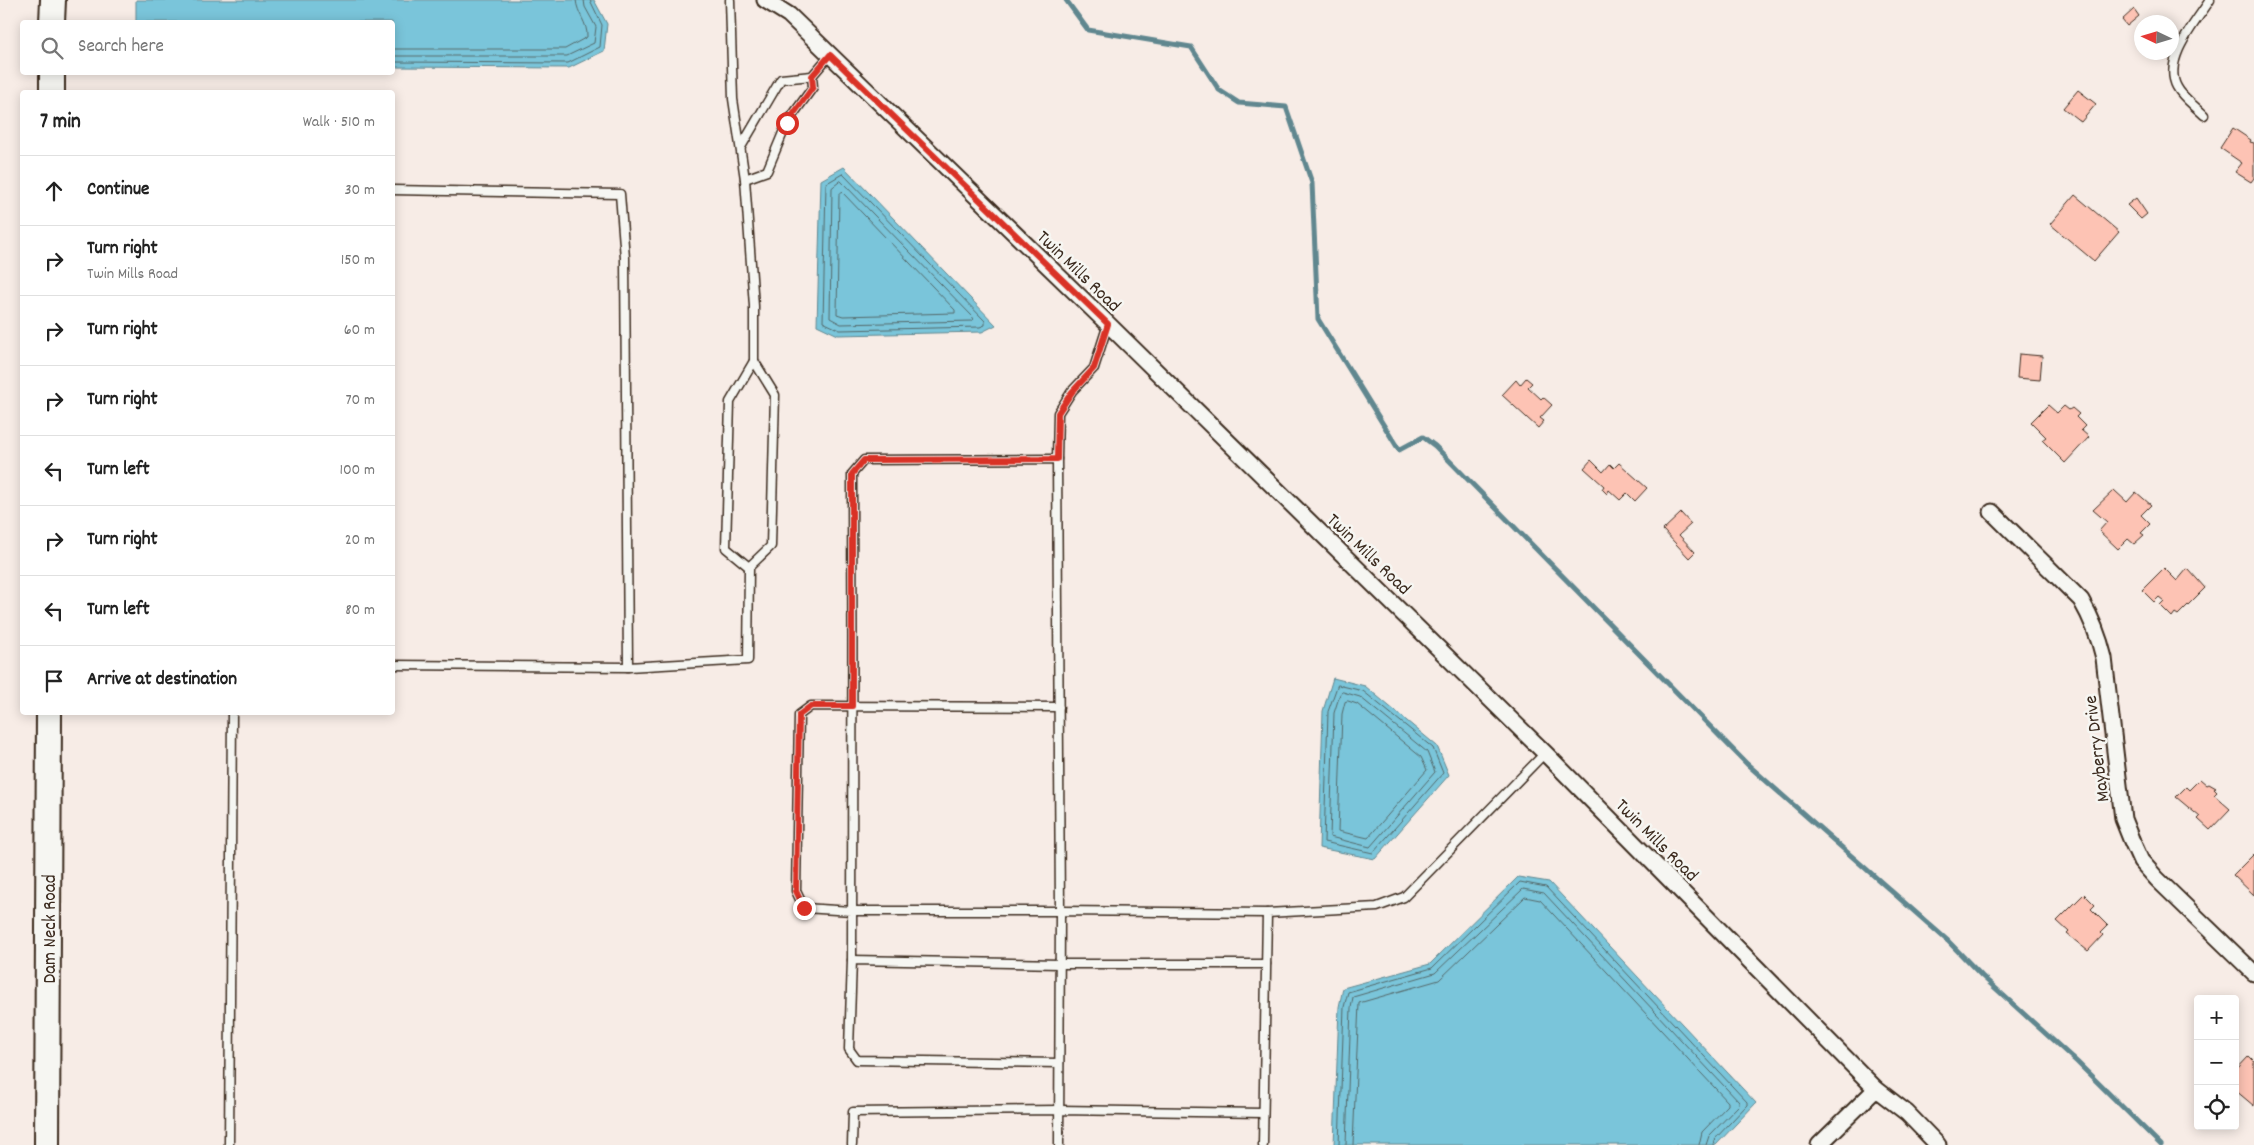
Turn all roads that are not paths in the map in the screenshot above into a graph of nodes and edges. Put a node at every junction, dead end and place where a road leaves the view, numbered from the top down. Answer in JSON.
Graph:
{"nodes":[{"id":1,"x":53,"y":0,"type":"edge"},
{"id":2,"x":730,"y":0,"type":"edge"},
{"id":3,"x":765,"y":0,"type":"edge"},
{"id":4,"x":2210,"y":0,"type":"edge"},
{"id":5,"x":52,"y":20,"type":"edge"},
{"id":6,"x":830,"y":55,"type":"junction"},
{"id":7,"x":52,"y":75,"type":"edge"},
{"id":8,"x":812,"y":76,"type":"junction"},
{"id":9,"x":52,"y":90,"type":"edge"},
{"id":10,"x":2204,"y":115,"type":"dead end"},
{"id":11,"x":742,"y":147,"type":"junction"},
{"id":12,"x":745,"y":179,"type":"junction"},
{"id":13,"x":395,"y":190,"type":"edge"},
{"id":14,"x":1108,"y":324,"type":"junction"},
{"id":15,"x":754,"y":361,"type":"junction"},
{"id":16,"x":1057,"y":459,"type":"junction"},
{"id":17,"x":1992,"y":512,"type":"dead end"},
{"id":18,"x":749,"y":567,"type":"junction"},
{"id":19,"x":395,"y":665,"type":"edge"},
{"id":20,"x":628,"y":667,"type":"junction"},
{"id":21,"x":852,"y":706,"type":"junction"},
{"id":22,"x":1059,"y":707,"type":"junction"},
{"id":23,"x":49,"y":715,"type":"edge"},
{"id":24,"x":232,"y":715,"type":"edge"},
{"id":25,"x":1545,"y":753,"type":"junction"},
{"id":26,"x":1060,"y":910,"type":"junction"},
{"id":27,"x":852,"y":911,"type":"junction"},
{"id":28,"x":1267,"y":912,"type":"junction"},
{"id":29,"x":852,"y":960,"type":"junction"},
{"id":30,"x":1059,"y":964,"type":"junction"},
{"id":31,"x":1266,"y":964,"type":"junction"},
{"id":32,"x":2254,"y":973,"type":"edge"},
{"id":33,"x":1059,"y":1063,"type":"junction"},
{"id":34,"x":1876,"y":1088,"type":"junction"},
{"id":35,"x":1059,"y":1110,"type":"junction"},
{"id":36,"x":1263,"y":1113,"type":"junction"},
{"id":37,"x":47,"y":1145,"type":"edge"},
{"id":38,"x":229,"y":1145,"type":"edge"},
{"id":39,"x":852,"y":1145,"type":"edge"},
{"id":40,"x":1059,"y":1145,"type":"edge"},
{"id":41,"x":1263,"y":1145,"type":"edge"},
{"id":42,"x":1819,"y":1145,"type":"edge"},
{"id":43,"x":1938,"y":1145,"type":"edge"}],
"edges":[{"from":1,"to":5,"type":"main road"},
{"from":2,"to":11,"type":"lane"},
{"from":3,"to":6,"type":"street","name":"Twin Mills Road"},
{"from":4,"to":10,"type":"lane"},
{"from":6,"to":8,"type":"lane"},
{"from":6,"to":14,"type":"street","name":"Twin Mills Road"},
{"from":7,"to":9,"type":"main road"},
{"from":8,"to":11,"type":"lane"},
{"from":8,"to":12,"type":"lane"},
{"from":11,"to":12,"type":"lane"},
{"from":12,"to":15,"type":"lane"},
{"from":13,"to":20,"type":"lane"},
{"from":14,"to":16,"type":"lane"},
{"from":14,"to":25,"type":"street","name":"Twin Mills Road"},
{"from":15,"to":18,"type":"lane"},
{"from":15,"to":18,"type":"lane"},
{"from":16,"to":21,"type":"lane"},
{"from":16,"to":22,"type":"lane"},
{"from":17,"to":32,"type":"street","name":"Mayberry Drive"},
{"from":18,"to":20,"type":"lane"},
{"from":19,"to":20,"type":"lane"},
{"from":21,"to":22,"type":"lane"},
{"from":21,"to":27,"type":"lane"},
{"from":21,"to":27,"type":"lane"},
{"from":22,"to":26,"type":"lane"},
{"from":23,"to":37,"type":"main road","name":"Dam Neck Road"},
{"from":24,"to":38,"type":"lane"},
{"from":25,"to":28,"type":"lane"},
{"from":25,"to":34,"type":"street","name":"Twin Mills Road"},
{"from":26,"to":27,"type":"lane"},
{"from":26,"to":28,"type":"lane"},
{"from":26,"to":30,"type":"lane"},
{"from":27,"to":29,"type":"lane"},
{"from":28,"to":31,"type":"lane"},
{"from":29,"to":30,"type":"lane"},
{"from":29,"to":33,"type":"lane"},
{"from":30,"to":31,"type":"lane"},
{"from":30,"to":33,"type":"lane"},
{"from":31,"to":36,"type":"lane"},
{"from":33,"to":35,"type":"lane"},
{"from":34,"to":42,"type":"street"},
{"from":34,"to":43,"type":"street","name":"Twin Mills Road"},
{"from":35,"to":36,"type":"lane"},
{"from":35,"to":39,"type":"lane"},
{"from":35,"to":40,"type":"lane"},
{"from":36,"to":41,"type":"lane"}]}
